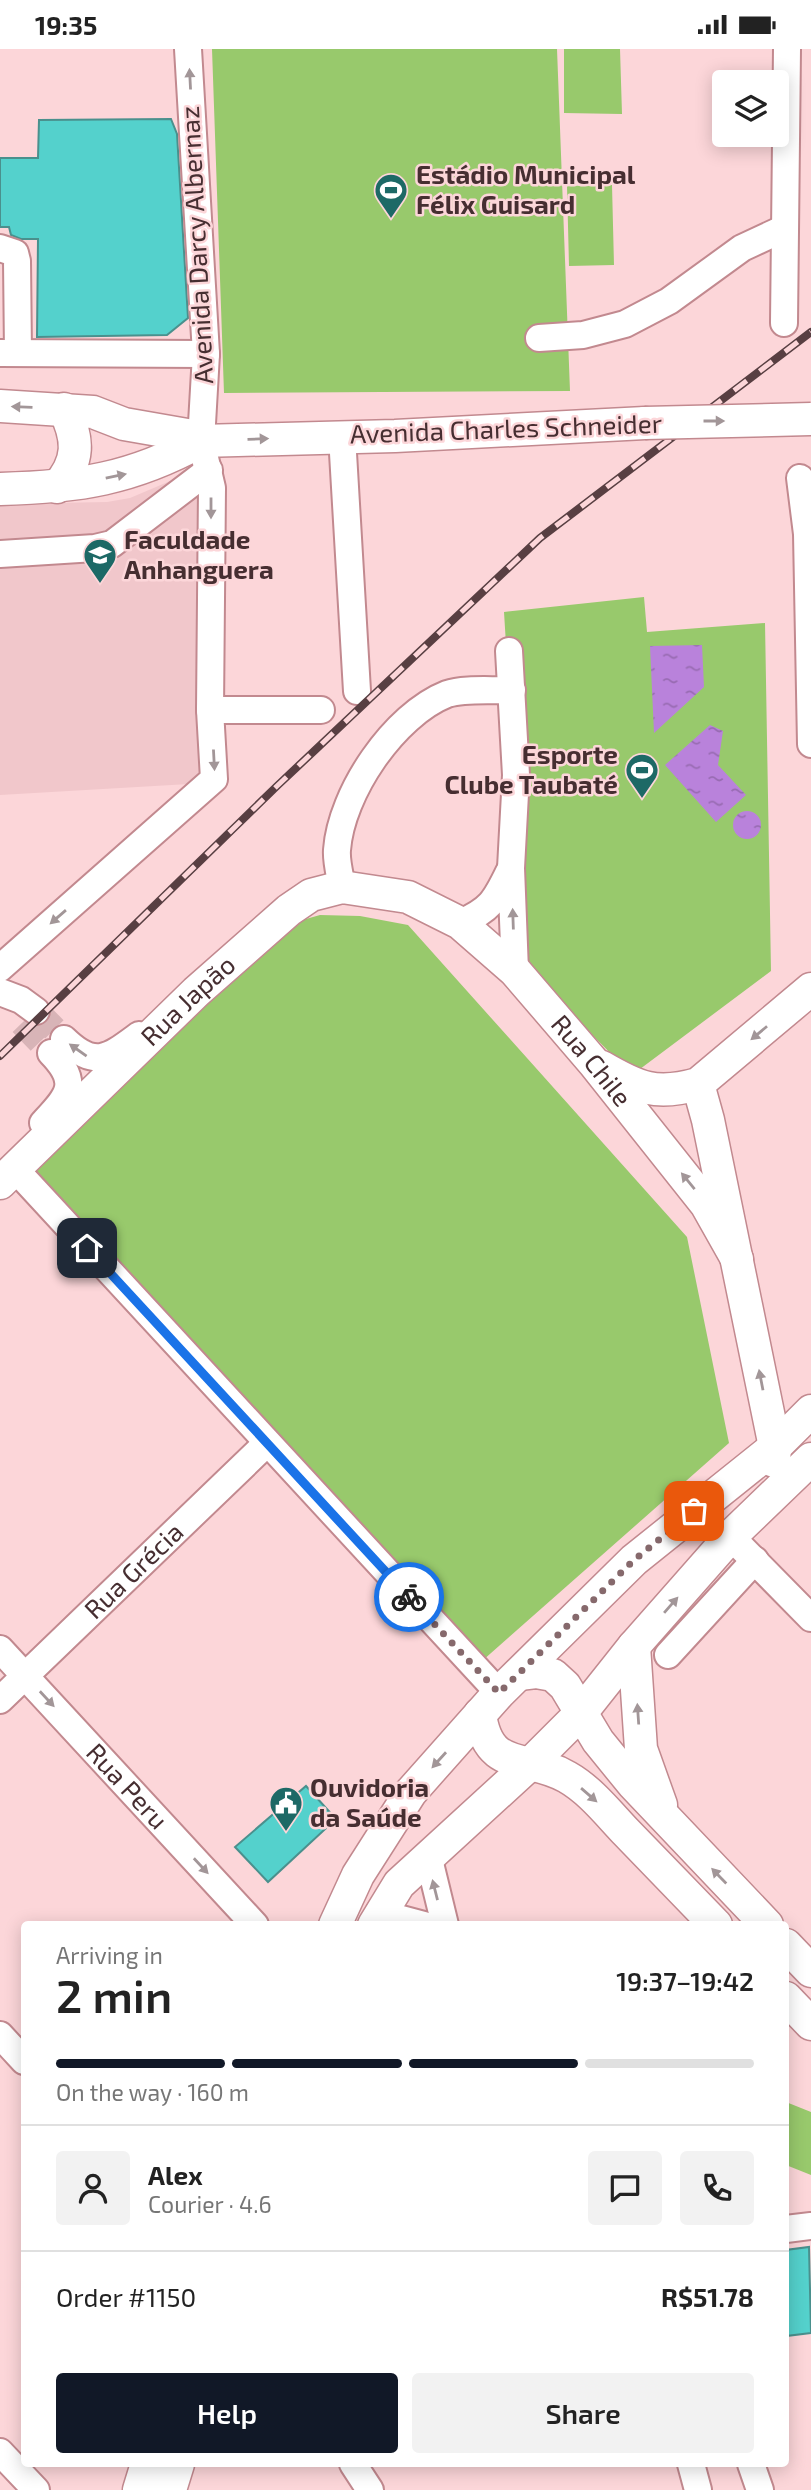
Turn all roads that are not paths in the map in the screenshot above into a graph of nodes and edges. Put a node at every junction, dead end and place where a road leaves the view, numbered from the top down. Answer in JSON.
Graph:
{"nodes":[{"id":1,"x":188,"y":49,"type":"edge"},
{"id":2,"x":787,"y":49,"type":"edge"},
{"id":3,"x":785,"y":228,"type":"junction"},
{"id":4,"x":0,"y":248,"type":"edge"},
{"id":5,"x":784,"y":323,"type":"dead end"},
{"id":6,"x":539,"y":338,"type":"dead end"},
{"id":7,"x":9,"y":353,"type":"edge"},
{"id":8,"x":206,"y":354,"type":"junction"},
{"id":9,"x":0,"y":406,"type":"edge"},
{"id":10,"x":64,"y":409,"type":"junction"},
{"id":11,"x":811,"y":419,"type":"edge"},
{"id":12,"x":342,"y":436,"type":"junction"},
{"id":13,"x":205,"y":455,"type":"junction"},
{"id":14,"x":800,"y":478,"type":"dead end"},
{"id":15,"x":57,"y":487,"type":"junction"},
{"id":16,"x":0,"y":489,"type":"edge"},
{"id":17,"x":809,"y":534,"type":"edge"},
{"id":18,"x":0,"y":554,"type":"edge"},
{"id":19,"x":509,"y":651,"type":"dead end"},
{"id":20,"x":810,"y":671,"type":"edge"},
{"id":21,"x":512,"y":690,"type":"junction"},
{"id":22,"x":356,"y":691,"type":"dead end"},
{"id":23,"x":211,"y":710,"type":"junction"},
{"id":24,"x":321,"y":710,"type":"dead end"},
{"id":25,"x":811,"y":744,"type":"edge"},
{"id":26,"x":511,"y":868,"type":"junction"},
{"id":27,"x":342,"y":887,"type":"junction"},
{"id":28,"x":408,"y":897,"type":"joint"},
{"id":29,"x":460,"y":923,"type":"junction"},
{"id":30,"x":0,"y":968,"type":"edge"},
{"id":31,"x":515,"y":971,"type":"junction"},
{"id":32,"x":811,"y":989,"type":"edge"},
{"id":33,"x":0,"y":992,"type":"edge"},
{"id":34,"x":196,"y":992,"type":"junction"},
{"id":35,"x":19,"y":1015,"type":"tunnel mouth"},
{"id":36,"x":594,"y":1063,"type":"junction"},
{"id":37,"x":698,"y":1084,"type":"junction"},
{"id":38,"x":5,"y":1175,"type":"edge"},
{"id":39,"x":737,"y":1259,"type":"junction"},
{"id":40,"x":811,"y":1411,"type":"edge"},
{"id":41,"x":267,"y":1443,"type":"junction"},
{"id":42,"x":775,"y":1447,"type":"junction"},
{"id":43,"x":811,"y":1459,"type":"edge"},
{"id":44,"x":738,"y":1530,"type":"junction"},
{"id":45,"x":755,"y":1560,"type":"junction"},
{"id":46,"x":811,"y":1618,"type":"edge"},
{"id":47,"x":634,"y":1646,"type":"junction"},
{"id":48,"x":0,"y":1649,"type":"edge"},
{"id":49,"x":668,"y":1655,"type":"dead end"},
{"id":50,"x":25,"y":1676,"type":"junction"},
{"id":51,"x":499,"y":1694,"type":"junction"},
{"id":52,"x":0,"y":1700,"type":"edge"},
{"id":53,"x":580,"y":1714,"type":"junction"},
{"id":54,"x":529,"y":1765,"type":"junction"},
{"id":55,"x":670,"y":1826,"type":"junction"},
{"id":56,"x":428,"y":1855,"type":"junction"},
{"id":57,"x":377,"y":1919,"type":"edge"},
{"id":58,"x":252,"y":1921,"type":"edge"},
{"id":59,"x":337,"y":1921,"type":"edge"},
{"id":60,"x":444,"y":1921,"type":"edge"},
{"id":61,"x":712,"y":1921,"type":"edge"},
{"id":62,"x":763,"y":1921,"type":"edge"},
{"id":63,"x":789,"y":1948,"type":"edge"},
{"id":64,"x":810,"y":1969,"type":"edge"},
{"id":65,"x":789,"y":2001,"type":"edge"},
{"id":66,"x":811,"y":2024,"type":"edge"},
{"id":67,"x":0,"y":2035,"type":"edge"},
{"id":68,"x":21,"y":2058,"type":"edge"},
{"id":69,"x":811,"y":2226,"type":"edge"},
{"id":70,"x":789,"y":2229,"type":"edge"},
{"id":71,"x":0,"y":2452,"type":"edge"},
{"id":72,"x":146,"y":2467,"type":"edge"},
{"id":73,"x":177,"y":2467,"type":"edge"},
{"id":74,"x":356,"y":2467,"type":"edge"},
{"id":75,"x":752,"y":2467,"type":"edge"},
{"id":76,"x":36,"y":2490,"type":"edge"},
{"id":77,"x":139,"y":2490,"type":"edge"},
{"id":78,"x":170,"y":2490,"type":"edge"},
{"id":79,"x":370,"y":2490,"type":"edge"},
{"id":80,"x":760,"y":2490,"type":"edge"}],
"edges":[{"from":8,"to":1,"type":"street","name":"Avenida Darcy Albernaz","one_way":true},
{"from":2,"to":3,"type":"street"},
{"from":3,"to":5,"type":"street"},
{"from":3,"to":6,"type":"street"},
{"from":4,"to":7,"type":"street"},
{"from":7,"to":8,"type":"street"},
{"from":8,"to":13,"type":"street","name":"Avenida Darcy Albernaz"},
{"from":10,"to":9,"type":"main road","name":"Avenida Charles Schneider","one_way":true},
{"from":10,"to":13,"type":"main road","name":"Avenida Charles Schneider"},
{"from":10,"to":15,"type":"main road"},
{"from":12,"to":11,"type":"main road","name":"Avenida Charles Schneider","one_way":true,"bridge":true},
{"from":13,"to":12,"type":"main road","name":"Avenida Charles Schneider","one_way":true},
{"from":12,"to":22,"type":"street"},
{"from":15,"to":13,"type":"main road","name":"Avenida Charles Schneider","one_way":true},
{"from":13,"to":18,"type":"street"},
{"from":13,"to":23,"type":"street","name":"Avenida Darcy Albernaz","one_way":true},
{"from":14,"to":17,"type":"street"},
{"from":15,"to":16,"type":"main road","name":"Avenida Charles Schneider"},
{"from":17,"to":20,"type":"street"},
{"from":19,"to":21,"type":"street"},
{"from":20,"to":25,"type":"street"},
{"from":21,"to":26,"type":"street"},
{"from":21,"to":27,"type":"street"},
{"from":23,"to":24,"type":"street"},
{"from":23,"to":30,"type":"street","name":"Avenida Darcy Albernaz","one_way":true},
{"from":26,"to":29,"type":"street"},
{"from":31,"to":26,"type":"street","one_way":true},
{"from":27,"to":28,"type":"main road","name":"Rua Japão"},
{"from":27,"to":34,"type":"main road","name":"Rua Japão"},
{"from":28,"to":29,"type":"main road","name":"Rua Chile"},
{"from":29,"to":31,"type":"main road","name":"Rua Chile"},
{"from":31,"to":36,"type":"main road","name":"Rua Chile"},
{"from":32,"to":37,"type":"main road","one_way":true},
{"from":33,"to":35,"type":"street"},
{"from":34,"to":38,"type":"main road","name":"Rua Japão"},
{"from":34,"to":38,"type":"street","one_way":true},
{"from":36,"to":37,"type":"main road"},
{"from":39,"to":36,"type":"main road","name":"Rua Chile","one_way":true},
{"from":37,"to":39,"type":"main road","name":"Rua Chile"},
{"from":38,"to":41,"type":"street"},
{"from":42,"to":39,"type":"main road","name":"Rua Chile","one_way":true},
{"from":40,"to":42,"type":"main road"},
{"from":41,"to":50,"type":"street","name":"Rua Grécia"},
{"from":41,"to":51,"type":"street"},
{"from":42,"to":44,"type":"main road"},
{"from":42,"to":51,"type":"main road"},
{"from":43,"to":44,"type":"main road"},
{"from":44,"to":45,"type":"street"},
{"from":47,"to":44,"type":"main road","one_way":true},
{"from":45,"to":46,"type":"street"},
{"from":45,"to":49,"type":"street"},
{"from":47,"to":53,"type":"main road"},
{"from":55,"to":47,"type":"main road","one_way":true},
{"from":48,"to":50,"type":"street","name":"Rua Peru"},
{"from":50,"to":52,"type":"street","name":"Rua Grécia"},
{"from":50,"to":58,"type":"street","name":"Rua Peru","one_way":true},
{"from":51,"to":53,"type":"main road"},
{"from":51,"to":54,"type":"main road"},
{"from":51,"to":59,"type":"main road","one_way":true},
{"from":53,"to":54,"type":"main road"},
{"from":53,"to":55,"type":"main road"},
{"from":54,"to":56,"type":"main road"},
{"from":54,"to":61,"type":"main road","one_way":true},
{"from":62,"to":55,"type":"main road","one_way":true},
{"from":56,"to":57,"type":"main road"},
{"from":60,"to":56,"type":"street","one_way":true},
{"from":63,"to":64,"type":"main road"},
{"from":65,"to":66,"type":"main road"},
{"from":67,"to":68,"type":"street"},
{"from":69,"to":70,"type":"street"},
{"from":71,"to":76,"type":"street"},
{"from":72,"to":77,"type":"main road"},
{"from":73,"to":78,"type":"main road"},
{"from":74,"to":79,"type":"street"},
{"from":75,"to":80,"type":"street"}]}
